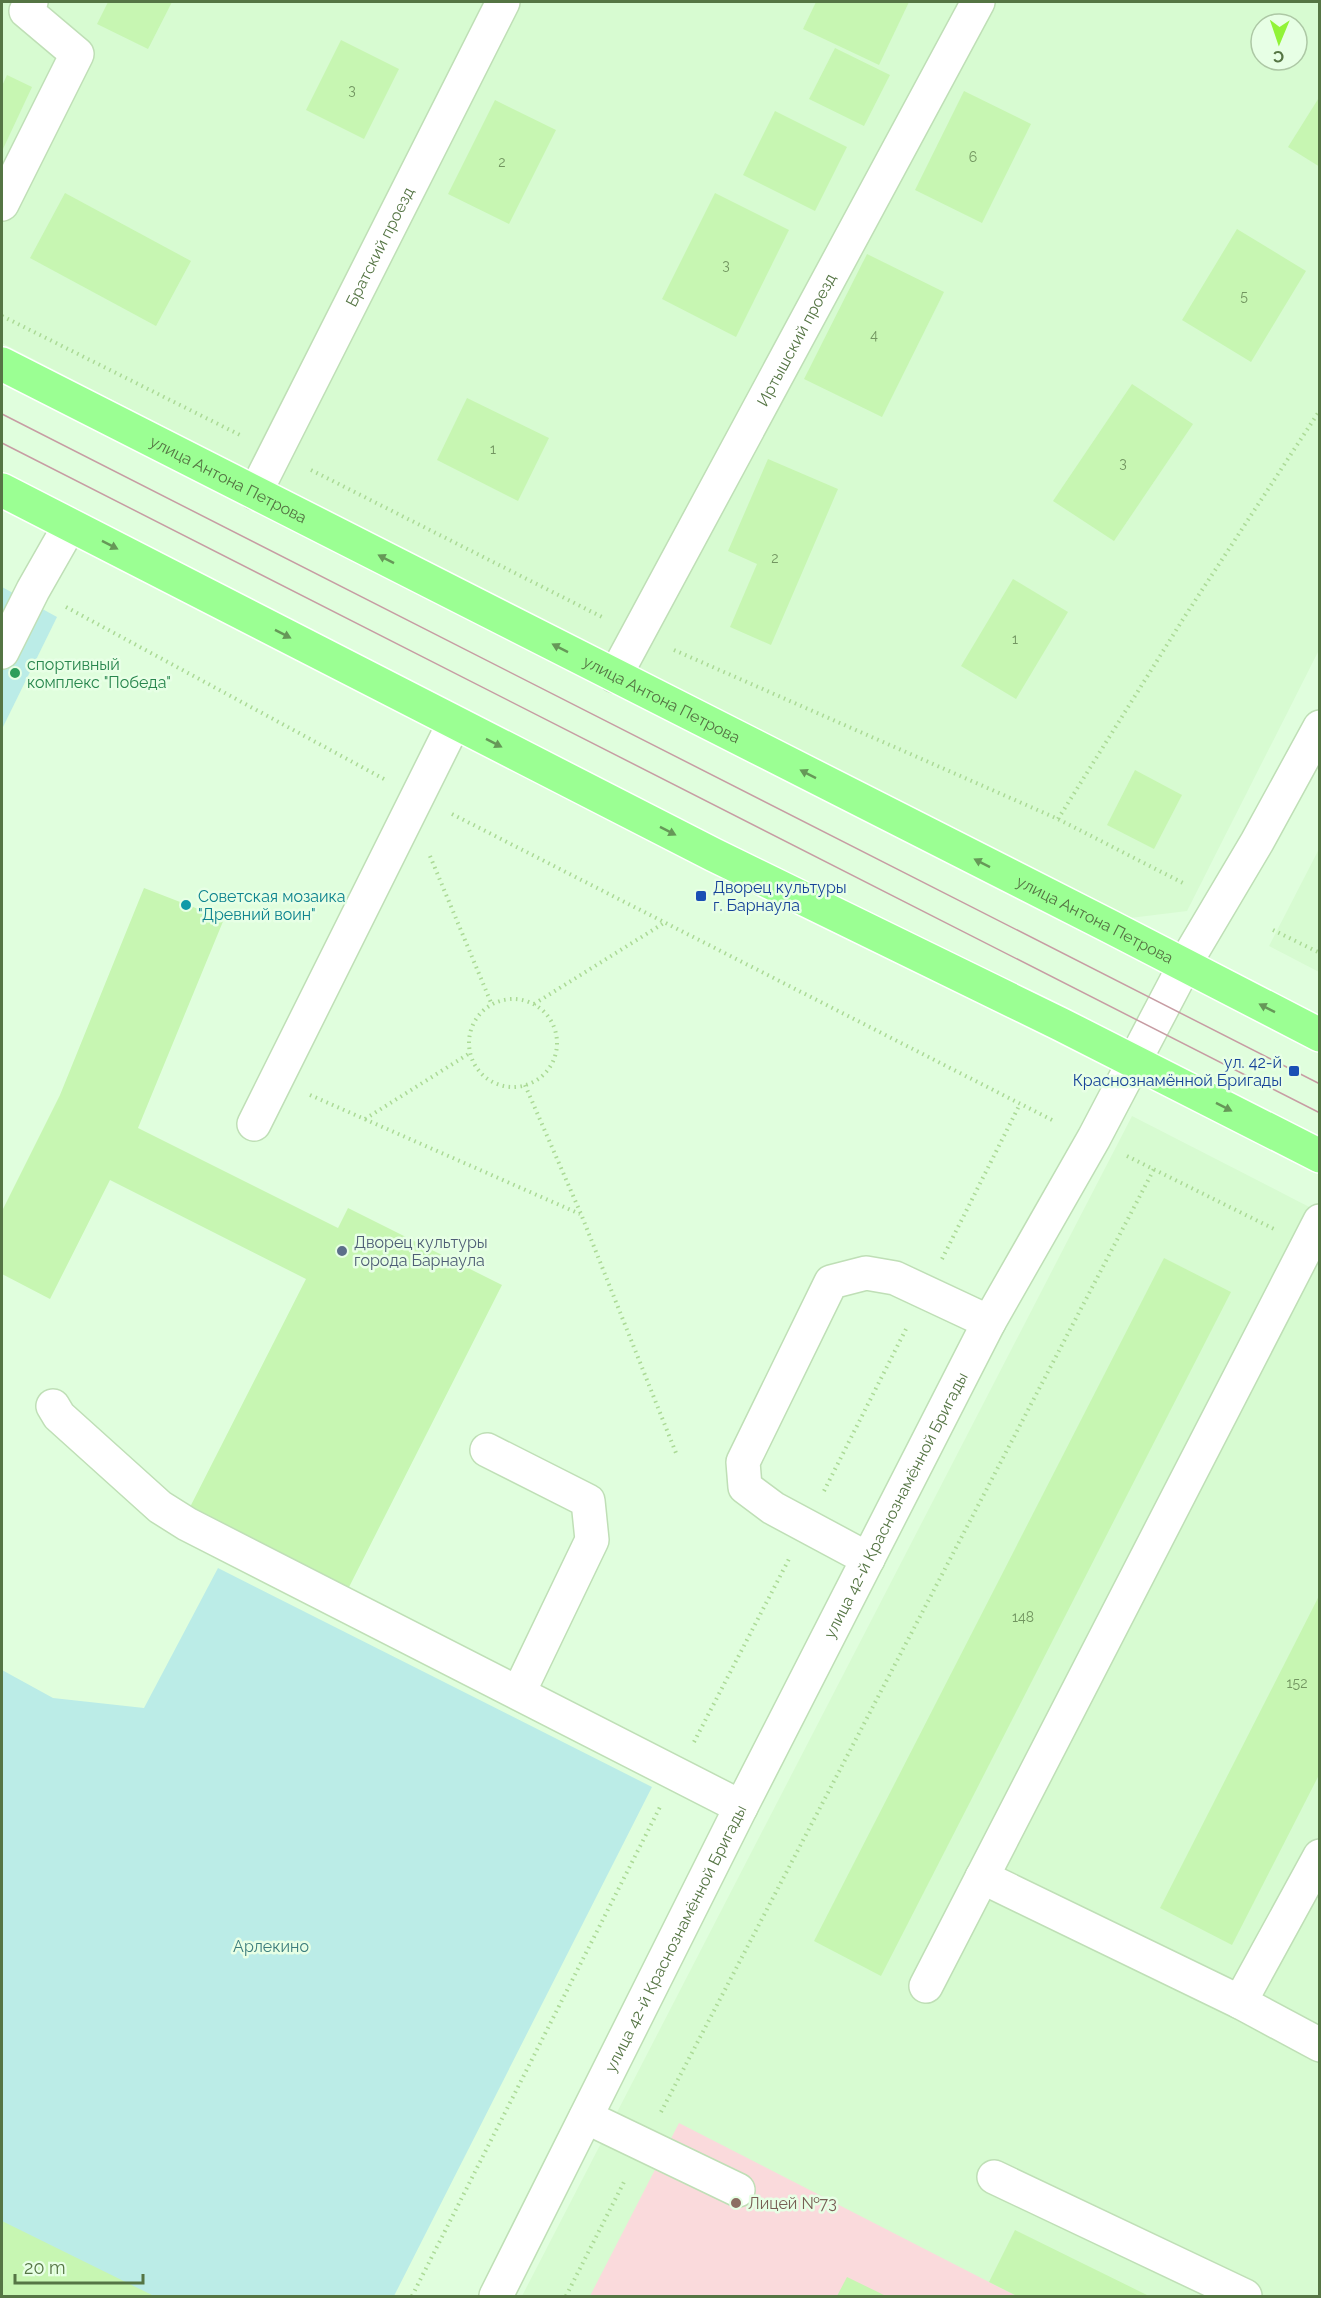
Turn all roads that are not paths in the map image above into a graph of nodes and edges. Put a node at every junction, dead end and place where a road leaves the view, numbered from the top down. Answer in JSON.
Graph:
{"nodes":[{"id":1,"x":503,"y":2,"type":"edge"},
{"id":2,"x":978,"y":2,"type":"edge"},
{"id":3,"x":28,"y":6,"type":"edge"},
{"id":4,"x":2,"y":204,"type":"edge"},
{"id":5,"x":2,"y":364,"type":"edge"},
{"id":6,"x":2,"y":490,"type":"edge"},
{"id":7,"x":255,"y":493,"type":"junction"},
{"id":8,"x":70,"y":525,"type":"junction"},
{"id":9,"x":2,"y":652,"type":"edge"},
{"id":10,"x":615,"y":676,"type":"junction"},
{"id":11,"x":454,"y":723,"type":"junction"},
{"id":12,"x":1320,"y":727,"type":"edge"},
{"id":13,"x":1184,"y":965,"type":"junction"},
{"id":14,"x":1320,"y":1035,"type":"edge"},
{"id":15,"x":1134,"y":1062,"type":"junction"},
{"id":16,"x":254,"y":1124,"type":"dead end"},
{"id":17,"x":1320,"y":1156,"type":"edge"},
{"id":18,"x":1313,"y":1233,"type":"edge"},
{"id":19,"x":989,"y":1322,"type":"junction"},
{"id":20,"x":53,"y":1406,"type":"dead end"},
{"id":21,"x":487,"y":1450,"type":"dead end"},
{"id":22,"x":868,"y":1559,"type":"junction"},
{"id":23,"x":519,"y":1692,"type":"junction"},
{"id":24,"x":741,"y":1807,"type":"junction"},
{"id":25,"x":1320,"y":1856,"type":"edge"},
{"id":26,"x":982,"y":1877,"type":"junction"},
{"id":27,"x":926,"y":1986,"type":"dead end"},
{"id":28,"x":1240,"y":2002,"type":"junction"},
{"id":29,"x":1320,"y":2044,"type":"edge"},
{"id":30,"x":586,"y":2117,"type":"junction"},
{"id":31,"x":994,"y":2177,"type":"dead end"},
{"id":32,"x":738,"y":2190,"type":"dead end"},
{"id":33,"x":496,"y":2296,"type":"edge"},
{"id":34,"x":1245,"y":2296,"type":"edge"}],
"edges":[{"from":1,"to":7,"type":"street","name":"Братский проезд"},
{"from":2,"to":10,"type":"street","name":"Иртышский проезд"},
{"from":3,"to":4,"type":"street"},
{"from":5,"to":7,"type":"main road","name":"улица Антона Петрова"},
{"from":6,"to":8,"type":"main road"},
{"from":10,"to":7,"type":"main road","name":"улица Антона Петрова","one_way":true},
{"from":8,"to":9,"type":"street"},
{"from":8,"to":11,"type":"main road","one_way":true},
{"from":13,"to":10,"type":"main road","name":"улица Антона Петрова","one_way":true},
{"from":11,"to":15,"type":"main road","one_way":true},
{"from":11,"to":16,"type":"street"},
{"from":12,"to":13,"type":"street","name":"улица 42-й Краснознамённой Бригады"},
{"from":14,"to":13,"type":"main road","name":"улица Антона Петрова","one_way":true},
{"from":13,"to":15,"type":"street","name":"улица 42-й Краснознамённой Бригады"},
{"from":15,"to":17,"type":"main road","one_way":true},
{"from":15,"to":19,"type":"street","name":"улица 42-й Краснознамённой Бригады"},
{"from":18,"to":26,"type":"street"},
{"from":19,"to":22,"type":"street","name":"улица 42-й Краснознамённой Бригады"},
{"from":19,"to":22,"type":"street"},
{"from":20,"to":23,"type":"street"},
{"from":21,"to":23,"type":"street"},
{"from":22,"to":24,"type":"street","name":"улица 42-й Краснознамённой Бригады"},
{"from":23,"to":24,"type":"street"},
{"from":24,"to":30,"type":"street","name":"улица 42-й Краснознамённой Бригады"},
{"from":25,"to":28,"type":"street"},
{"from":26,"to":27,"type":"street"},
{"from":26,"to":28,"type":"street"},
{"from":28,"to":29,"type":"street"},
{"from":30,"to":32,"type":"street"},
{"from":30,"to":33,"type":"street","name":"улица 42-й Краснознамённой Бригады"},
{"from":31,"to":34,"type":"street"}]}
